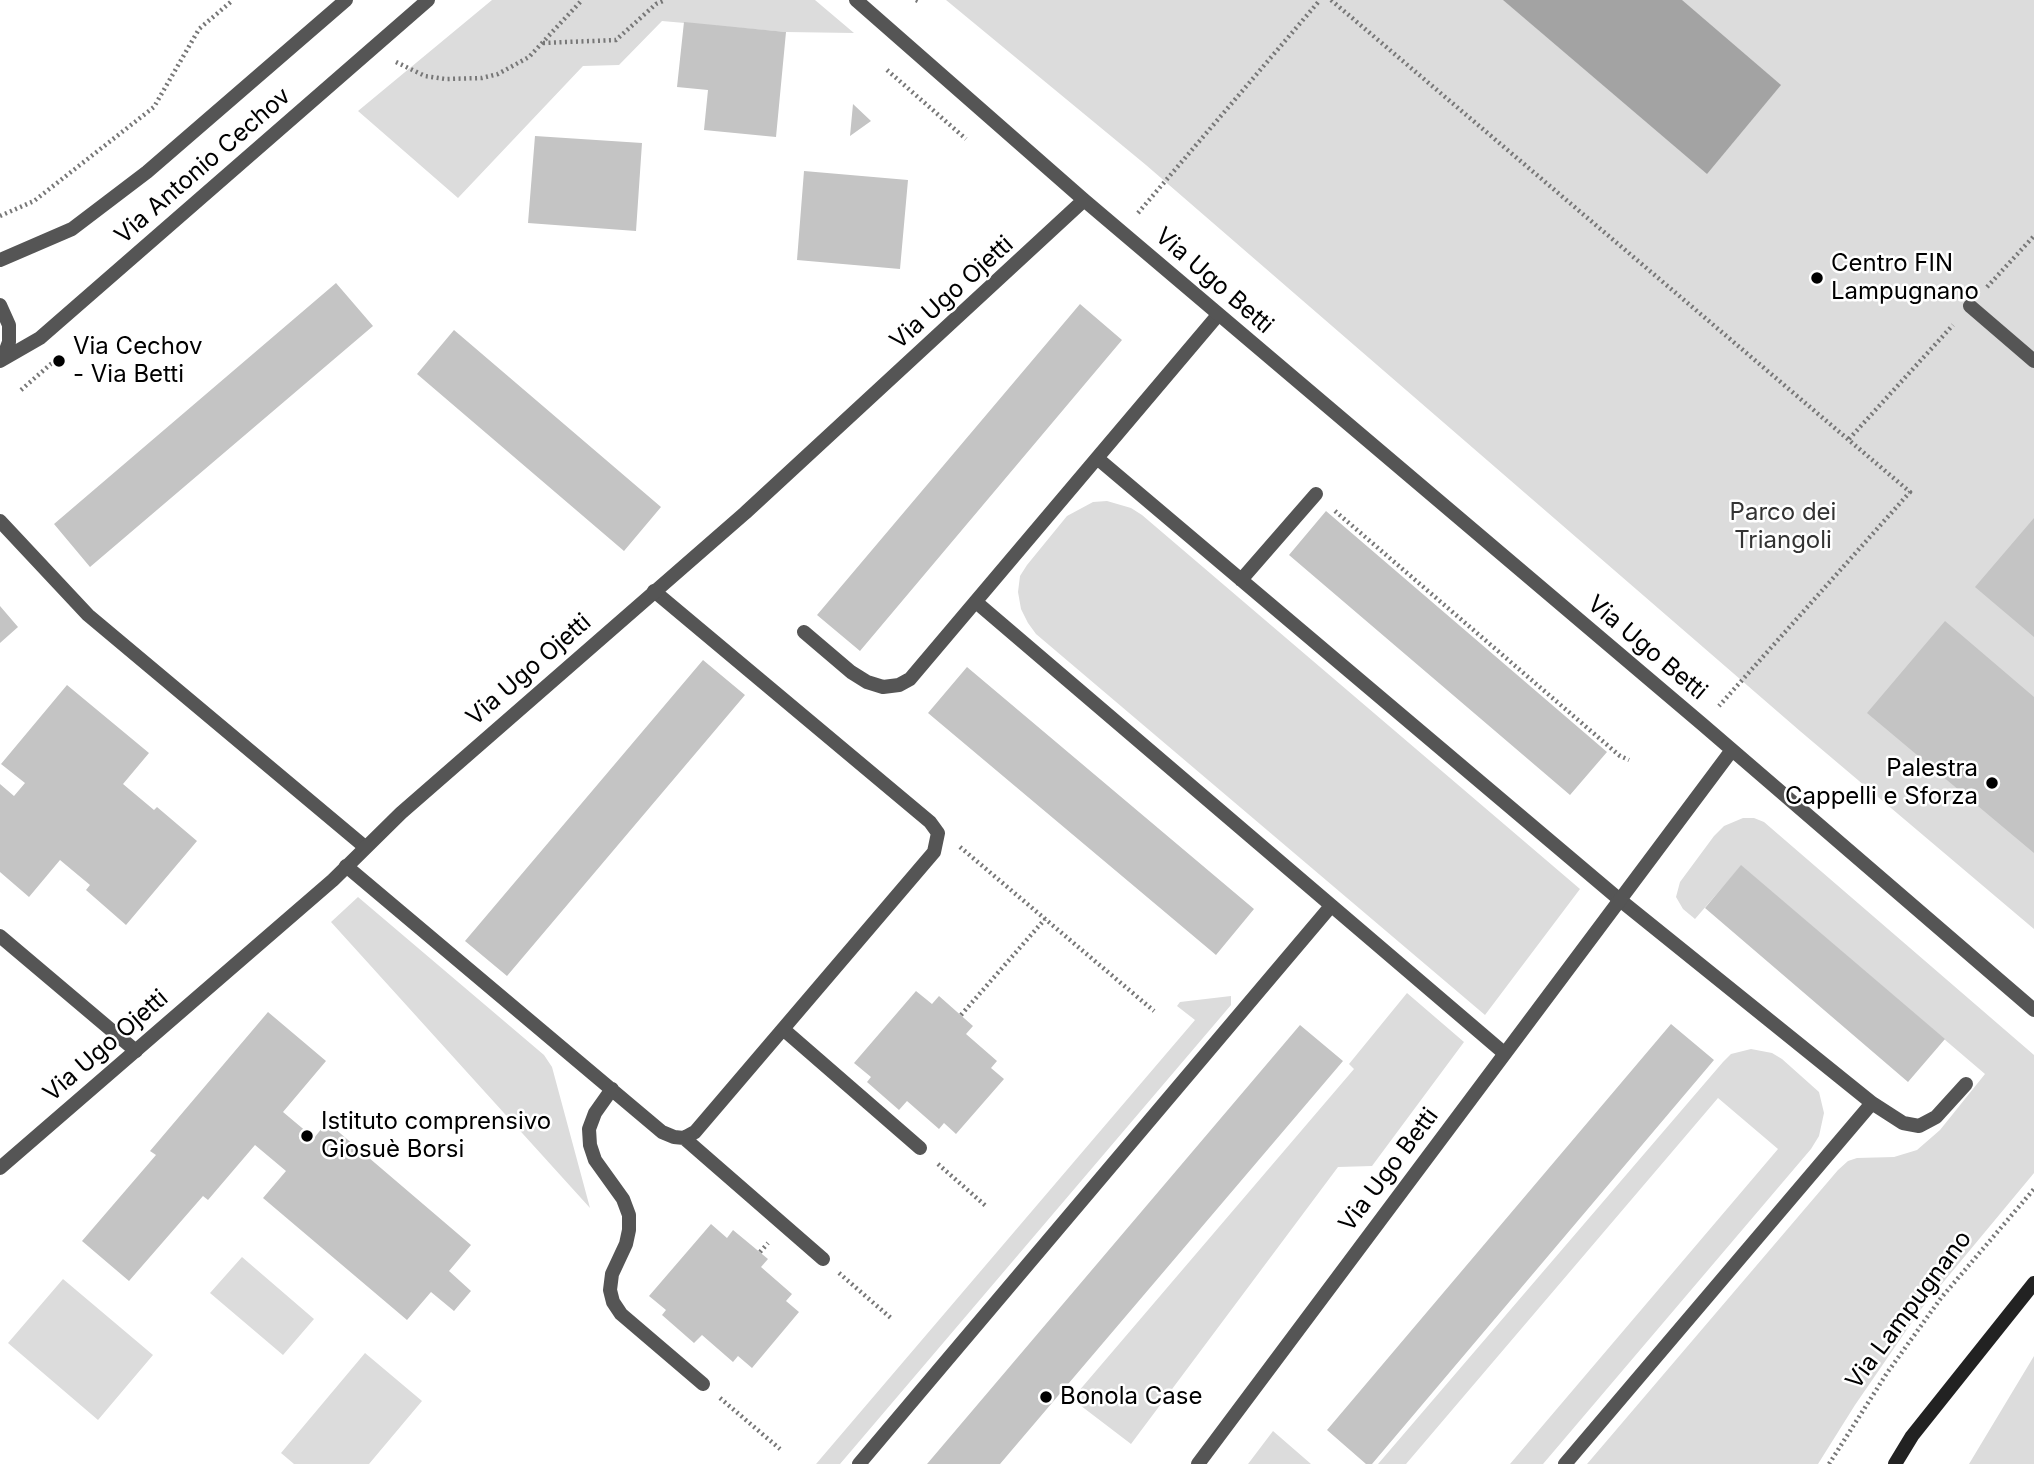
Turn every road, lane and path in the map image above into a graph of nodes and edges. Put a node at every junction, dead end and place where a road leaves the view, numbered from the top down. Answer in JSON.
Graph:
{"nodes":[{"id":1,"x":233,"y":0,"type":"edge"},
{"id":2,"x":346,"y":0,"type":"edge"},
{"id":3,"x":428,"y":0,"type":"edge"},
{"id":4,"x":582,"y":0,"type":"edge"},
{"id":5,"x":665,"y":0,"type":"edge"},
{"id":6,"x":856,"y":0,"type":"edge"},
{"id":7,"x":1320,"y":0,"type":"edge"},
{"id":8,"x":1332,"y":0,"type":"edge"},
{"id":9,"x":542,"y":43,"type":"junction"},
{"id":10,"x":395,"y":62,"type":"dead end"},
{"id":11,"x":887,"y":70,"type":"dead end"},
{"id":12,"x":966,"y":139,"type":"dead end"},
{"id":13,"x":1084,"y":201,"type":"junction"},
{"id":14,"x":0,"y":216,"type":"edge"},
{"id":15,"x":1121,"y":232,"type":"junction"},
{"id":16,"x":2034,"y":236,"type":"edge"},
{"id":17,"x":0,"y":260,"type":"edge"},
{"id":18,"x":0,"y":304,"type":"edge"},
{"id":19,"x":1970,"y":306,"type":"junction"},
{"id":20,"x":1218,"y":315,"type":"junction"},
{"id":21,"x":1,"y":360,"type":"edge"},
{"id":22,"x":2034,"y":361,"type":"edge"},
{"id":23,"x":1849,"y":439,"type":"junction"},
{"id":24,"x":1097,"y":458,"type":"junction"},
{"id":25,"x":1316,"y":494,"type":"joint"},
{"id":26,"x":0,"y":521,"type":"edge"},
{"id":27,"x":1241,"y":580,"type":"junction"},
{"id":28,"x":654,"y":591,"type":"junction"},
{"id":29,"x":976,"y":602,"type":"junction"},
{"id":30,"x":804,"y":632,"type":"dead end"},
{"id":31,"x":1702,"y":724,"type":"junction"},
{"id":32,"x":1732,"y":750,"type":"junction"},
{"id":33,"x":1629,"y":760,"type":"dead end"},
{"id":34,"x":938,"y":833,"type":"junction"},
{"id":35,"x":365,"y":847,"type":"junction"},
{"id":36,"x":346,"y":866,"type":"junction"},
{"id":37,"x":1619,"y":901,"type":"junction"},
{"id":38,"x":1331,"y":906,"type":"junction"},
{"id":39,"x":1045,"y":919,"type":"junction"},
{"id":40,"x":0,"y":936,"type":"edge"},
{"id":41,"x":2034,"y":1010,"type":"edge"},
{"id":42,"x":1154,"y":1011,"type":"dead end"},
{"id":43,"x":961,"y":1016,"type":"dead end"},
{"id":44,"x":783,"y":1029,"type":"junction"},
{"id":45,"x":136,"y":1051,"type":"junction"},
{"id":46,"x":1504,"y":1054,"type":"junction"},
{"id":47,"x":1966,"y":1084,"type":"dead end"},
{"id":48,"x":612,"y":1089,"type":"junction"},
{"id":49,"x":1872,"y":1103,"type":"junction"},
{"id":50,"x":684,"y":1138,"type":"junction"},
{"id":51,"x":920,"y":1148,"type":"joint"},
{"id":52,"x":0,"y":1168,"type":"edge"},
{"id":53,"x":2034,"y":1189,"type":"edge"},
{"id":54,"x":988,"y":1207,"type":"dead end"},
{"id":55,"x":823,"y":1259,"type":"joint"},
{"id":56,"x":2034,"y":1283,"type":"edge"},
{"id":57,"x":892,"y":1319,"type":"dead end"},
{"id":58,"x":703,"y":1384,"type":"joint"},
{"id":59,"x":780,"y":1449,"type":"dead end"},
{"id":60,"x":859,"y":1464,"type":"edge"},
{"id":61,"x":1198,"y":1464,"type":"edge"},
{"id":62,"x":1565,"y":1464,"type":"edge"},
{"id":63,"x":1829,"y":1464,"type":"edge"},
{"id":64,"x":1895,"y":1464,"type":"edge"}],
"edges":[{"from":1,"to":14,"type":"path"},
{"from":2,"to":17,"type":"street","name":"Via Antonio Cechov"},
{"from":3,"to":21,"type":"street","name":"Via Antonio Cechov"},
{"from":4,"to":9,"type":"path"},
{"from":5,"to":9,"type":"path"},
{"from":6,"to":13,"type":"street","name":"Via Ugo Betti"},
{"from":7,"to":15,"type":"path"},
{"from":8,"to":23,"type":"path"},
{"from":9,"to":10,"type":"path"},
{"from":11,"to":12,"type":"path"},
{"from":13,"to":15,"type":"street","name":"Via Ugo Betti"},
{"from":13,"to":28,"type":"street","name":"Via Ugo Ojetti"},
{"from":15,"to":20,"type":"street","name":"Via Ugo Betti"},
{"from":16,"to":19,"type":"path"},
{"from":18,"to":21,"type":"street","name":"Via Antonio Cechov"},
{"from":19,"to":22,"type":"street"},
{"from":19,"to":23,"type":"path"},
{"from":20,"to":24,"type":"street"},
{"from":20,"to":31,"type":"street","name":"Via Ugo Betti"},
{"from":23,"to":31,"type":"path"},
{"from":24,"to":27,"type":"street"},
{"from":24,"to":29,"type":"street"},
{"from":25,"to":27,"type":"street"},
{"from":25,"to":33,"type":"path"},
{"from":26,"to":35,"type":"street"},
{"from":27,"to":37,"type":"street"},
{"from":28,"to":34,"type":"street"},
{"from":28,"to":35,"type":"street","name":"Via Ugo Ojetti"},
{"from":29,"to":30,"type":"street"},
{"from":29,"to":38,"type":"street"},
{"from":31,"to":32,"type":"street","name":"Via Ugo Betti"},
{"from":32,"to":37,"type":"street","name":"Via Ugo Betti"},
{"from":32,"to":41,"type":"street"},
{"from":34,"to":39,"type":"path"},
{"from":34,"to":44,"type":"street"},
{"from":35,"to":36,"type":"street","name":"Via Ugo Ojetti"},
{"from":36,"to":45,"type":"street","name":"Via Ugo Ojetti"},
{"from":36,"to":48,"type":"street"},
{"from":37,"to":46,"type":"street","name":"Via Ugo Betti"},
{"from":37,"to":49,"type":"street"},
{"from":38,"to":46,"type":"street"},
{"from":38,"to":60,"type":"street"},
{"from":39,"to":42,"type":"path"},
{"from":39,"to":43,"type":"path"},
{"from":40,"to":45,"type":"street"},
{"from":44,"to":50,"type":"street"},
{"from":44,"to":51,"type":"street"},
{"from":45,"to":52,"type":"street","name":"Via Ugo Ojetti"},
{"from":46,"to":61,"type":"street","name":"Via Ugo Betti"},
{"from":47,"to":49,"type":"street"},
{"from":48,"to":50,"type":"street"},
{"from":48,"to":58,"type":"street"},
{"from":49,"to":62,"type":"street"},
{"from":50,"to":55,"type":"street"},
{"from":51,"to":54,"type":"path"},
{"from":53,"to":63,"type":"path","name":"Via Lampugnano"},
{"from":55,"to":57,"type":"path"},
{"from":56,"to":64,"type":"street"},
{"from":58,"to":59,"type":"path"}]}
